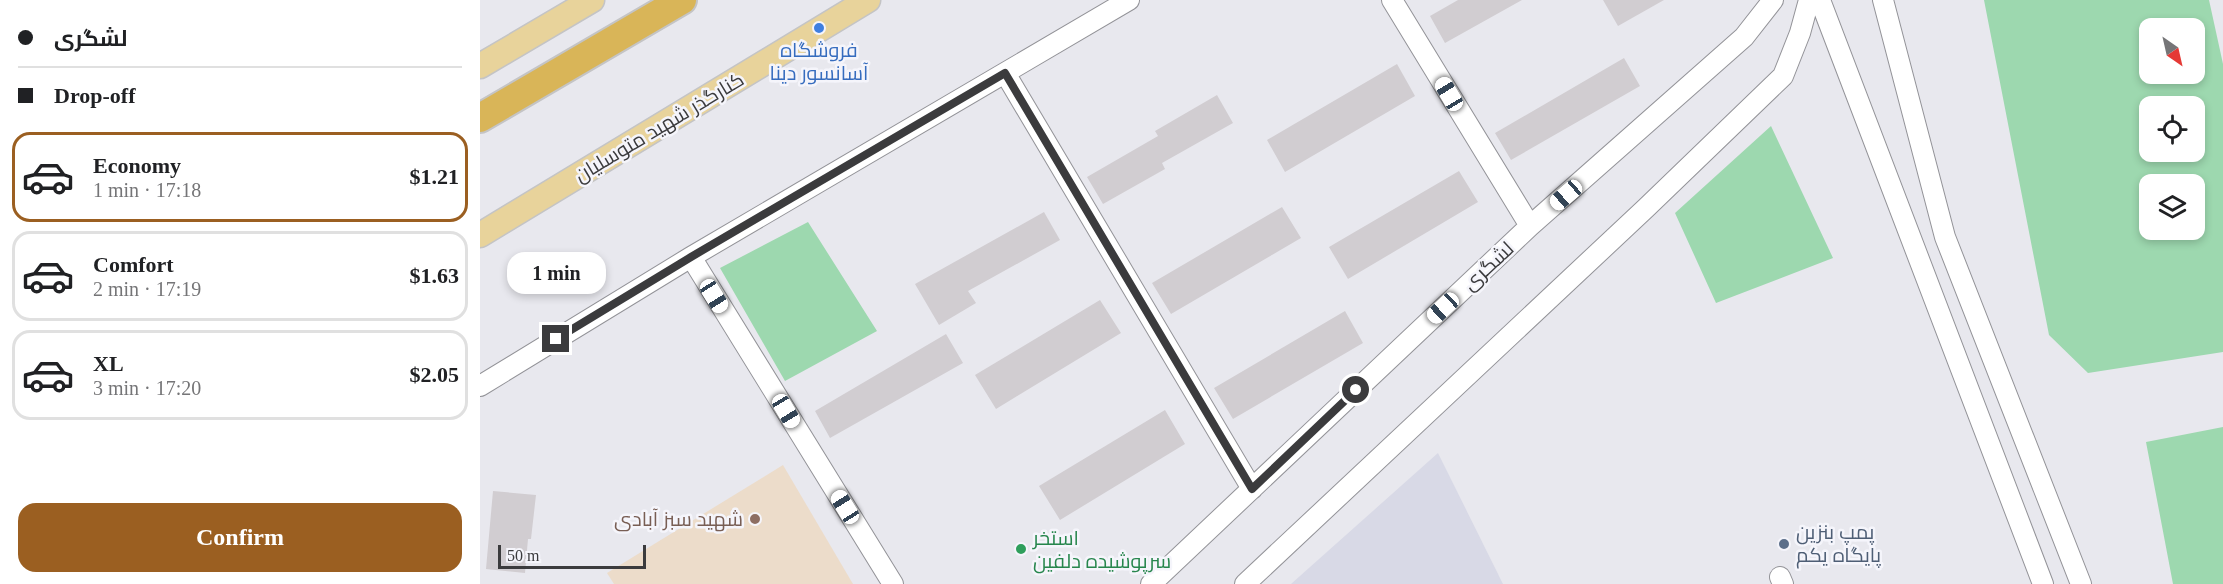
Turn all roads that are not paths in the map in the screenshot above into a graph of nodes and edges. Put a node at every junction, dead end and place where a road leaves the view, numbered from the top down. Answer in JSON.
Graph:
{"nodes":[{"id":1,"x":592,"y":0,"type":"edge"},
{"id":2,"x":682,"y":0,"type":"edge"},
{"id":3,"x":868,"y":0,"type":"edge"},
{"id":4,"x":1129,"y":0,"type":"edge"},
{"id":5,"x":1392,"y":0,"type":"edge"},
{"id":6,"x":1773,"y":0,"type":"edge"},
{"id":7,"x":1809,"y":0,"type":"edge"},
{"id":8,"x":1820,"y":0,"type":"edge"},
{"id":9,"x":1883,"y":0,"type":"edge"},
{"id":10,"x":480,"y":66,"type":"edge"},
{"id":11,"x":1005,"y":73,"type":"junction"},
{"id":12,"x":480,"y":118,"type":"edge"},
{"id":13,"x":1530,"y":226,"type":"junction"},
{"id":14,"x":480,"y":235,"type":"edge"},
{"id":15,"x":691,"y":257,"type":"junction"},
{"id":16,"x":480,"y":386,"type":"edge"},
{"id":17,"x":1252,"y":489,"type":"junction"},
{"id":18,"x":893,"y":584,"type":"edge"},
{"id":19,"x":1151,"y":584,"type":"edge"},
{"id":20,"x":1245,"y":584,"type":"edge"},
{"id":21,"x":2043,"y":584,"type":"edge"},
{"id":22,"x":2081,"y":584,"type":"edge"}],
"edges":[{"from":1,"to":10,"type":"main road"},
{"from":2,"to":12,"type":"highway"},
{"from":3,"to":14,"type":"main road","name":"کنارگذر شهید متوسلیان"},
{"from":4,"to":11,"type":"lane"},
{"from":5,"to":13,"type":"lane"},
{"from":6,"to":13,"type":"lane","name":"لشگری"},
{"from":7,"to":20,"type":"lane"},
{"from":8,"to":21,"type":"lane"},
{"from":9,"to":22,"type":"lane"},
{"from":11,"to":15,"type":"lane"},
{"from":11,"to":17,"type":"lane"},
{"from":13,"to":17,"type":"lane","name":"لشگری"},
{"from":15,"to":16,"type":"lane"},
{"from":15,"to":18,"type":"lane"},
{"from":17,"to":19,"type":"lane","name":"لشگری"}]}
